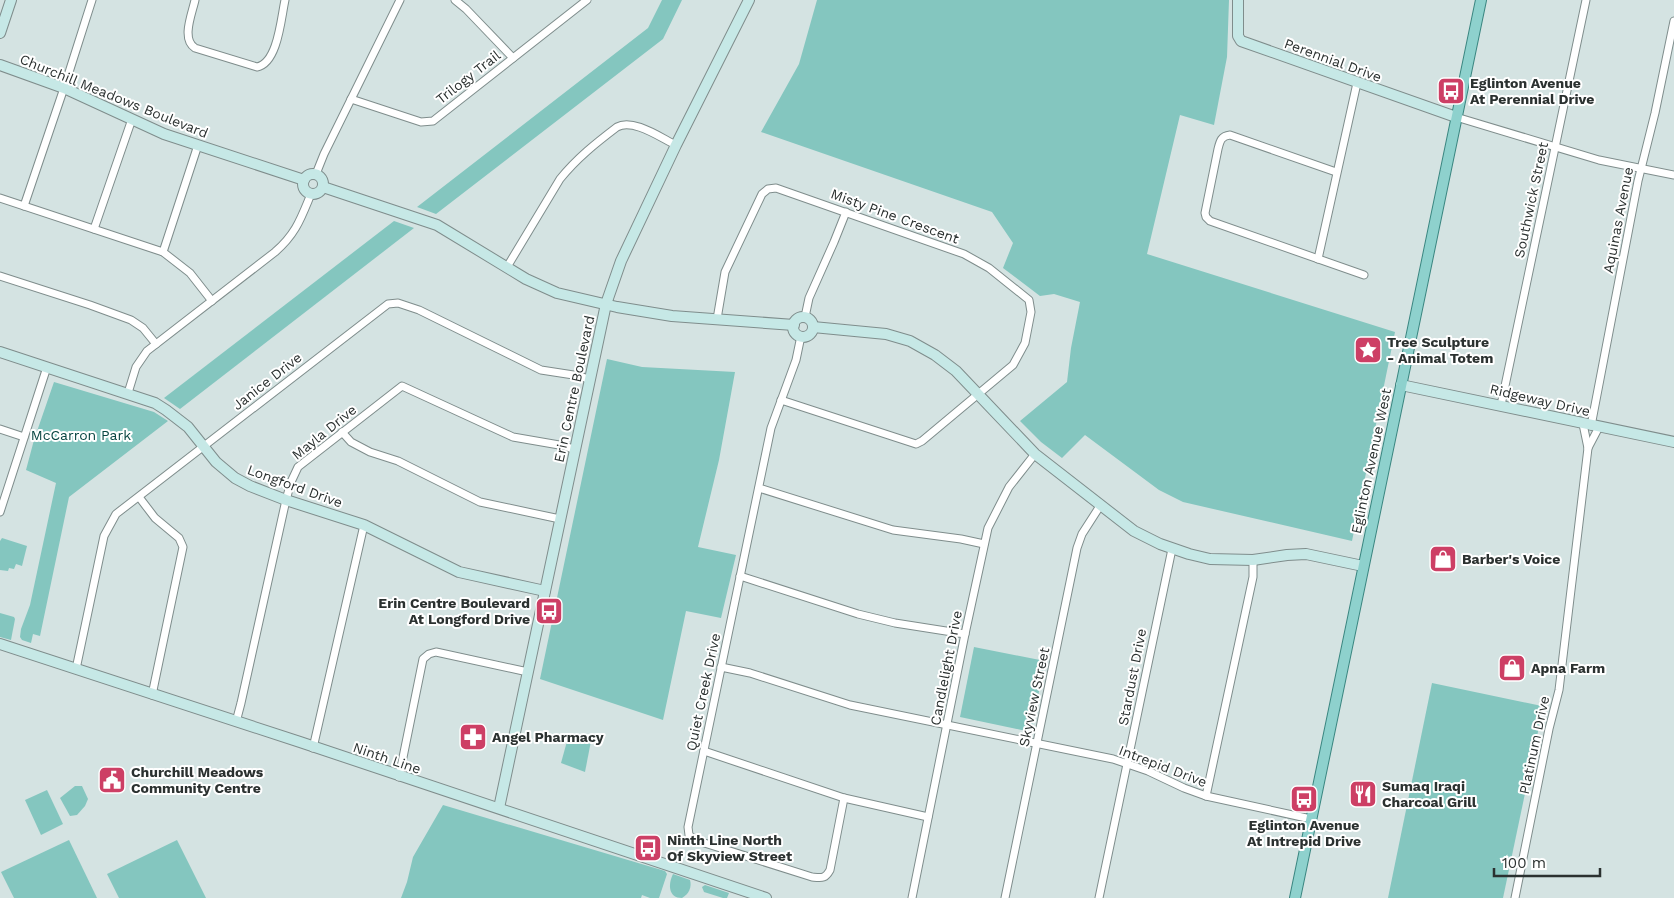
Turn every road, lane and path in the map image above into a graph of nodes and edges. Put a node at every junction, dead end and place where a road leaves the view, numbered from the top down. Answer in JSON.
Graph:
{"nodes":[{"id":1,"x":11,"y":0,"type":"edge"},
{"id":2,"x":92,"y":0,"type":"edge"},
{"id":3,"x":195,"y":0,"type":"edge"},
{"id":4,"x":285,"y":0,"type":"edge"},
{"id":5,"x":400,"y":0,"type":"edge"},
{"id":6,"x":455,"y":0,"type":"edge"},
{"id":7,"x":587,"y":0,"type":"edge"},
{"id":8,"x":749,"y":0,"type":"edge"},
{"id":9,"x":1238,"y":0,"type":"edge"},
{"id":10,"x":1480,"y":0,"type":"edge"},
{"id":11,"x":1586,"y":0,"type":"edge"},
{"id":12,"x":1674,"y":21,"type":"edge"},
{"id":13,"x":0,"y":33,"type":"edge"},
{"id":14,"x":513,"y":58,"type":"junction"},
{"id":15,"x":0,"y":65,"type":"edge"},
{"id":16,"x":1356,"y":83,"type":"junction"},
{"id":17,"x":64,"y":88,"type":"junction"},
{"id":18,"x":351,"y":99,"type":"junction"},
{"id":19,"x":1456,"y":117,"type":"junction"},
{"id":20,"x":132,"y":119,"type":"junction"},
{"id":21,"x":198,"y":145,"type":"junction"},
{"id":22,"x":676,"y":145,"type":"junction"},
{"id":23,"x":1554,"y":148,"type":"junction"},
{"id":24,"x":1641,"y":168,"type":"junction"},
{"id":25,"x":1336,"y":172,"type":"junction"},
{"id":26,"x":316,"y":174,"type":"junction"},
{"id":27,"x":1674,"y":175,"type":"edge"},
{"id":28,"x":304,"y":180,"type":"junction"},
{"id":29,"x":323,"y":187,"type":"junction"},
{"id":30,"x":311,"y":194,"type":"junction"},
{"id":31,"x":0,"y":198,"type":"edge"},
{"id":32,"x":24,"y":206,"type":"junction"},
{"id":33,"x":846,"y":212,"type":"junction"},
{"id":34,"x":94,"y":230,"type":"junction"},
{"id":35,"x":163,"y":252,"type":"junction"},
{"id":36,"x":1318,"y":259,"type":"junction"},
{"id":37,"x":507,"y":267,"type":"junction"},
{"id":38,"x":1364,"y":275,"type":"dead end"},
{"id":39,"x":0,"y":276,"type":"edge"},
{"id":40,"x":212,"y":301,"type":"junction"},
{"id":41,"x":606,"y":304,"type":"junction"},
{"id":42,"x":805,"y":315,"type":"junction"},
{"id":43,"x":717,"y":319,"type":"junction"},
{"id":44,"x":794,"y":325,"type":"junction"},
{"id":45,"x":813,"y":327,"type":"junction"},
{"id":46,"x":801,"y":336,"type":"junction"},
{"id":47,"x":156,"y":344,"type":"junction"},
{"id":48,"x":0,"y":352,"type":"edge"},
{"id":49,"x":47,"y":367,"type":"junction"},
{"id":50,"x":590,"y":380,"type":"junction"},
{"id":51,"x":1401,"y":385,"type":"junction"},
{"id":52,"x":128,"y":393,"type":"junction"},
{"id":53,"x":979,"y":395,"type":"junction"},
{"id":54,"x":781,"y":400,"type":"junction"},
{"id":55,"x":1501,"y":405,"type":"junction"},
{"id":56,"x":1591,"y":426,"type":"junction"},
{"id":57,"x":0,"y":429,"type":"edge"},
{"id":58,"x":342,"y":432,"type":"junction"},
{"id":59,"x":24,"y":437,"type":"junction"},
{"id":60,"x":1674,"y":442,"type":"edge"},
{"id":61,"x":203,"y":446,"type":"junction"},
{"id":62,"x":1588,"y":448,"type":"junction"},
{"id":63,"x":575,"y":450,"type":"junction"},
{"id":64,"x":1035,"y":454,"type":"junction"},
{"id":65,"x":759,"y":488,"type":"junction"},
{"id":66,"x":139,"y":497,"type":"junction"},
{"id":67,"x":286,"y":500,"type":"junction"},
{"id":68,"x":1100,"y":506,"type":"junction"},
{"id":69,"x":0,"y":512,"type":"edge"},
{"id":70,"x":560,"y":519,"type":"junction"},
{"id":71,"x":364,"y":525,"type":"junction"},
{"id":72,"x":984,"y":544,"type":"junction"},
{"id":73,"x":1172,"y":549,"type":"junction"},
{"id":74,"x":1253,"y":560,"type":"junction"},
{"id":75,"x":1363,"y":566,"type":"junction"},
{"id":76,"x":740,"y":576,"type":"junction"},
{"id":77,"x":545,"y":591,"type":"junction"},
{"id":78,"x":965,"y":634,"type":"junction"},
{"id":79,"x":0,"y":644,"type":"edge"},
{"id":80,"x":721,"y":667,"type":"junction"},
{"id":81,"x":76,"y":669,"type":"junction"},
{"id":82,"x":528,"y":672,"type":"junction"},
{"id":83,"x":152,"y":695,"type":"junction"},
{"id":84,"x":236,"y":722,"type":"junction"},
{"id":85,"x":947,"y":725,"type":"junction"},
{"id":86,"x":1037,"y":743,"type":"junction"},
{"id":87,"x":313,"y":748,"type":"junction"},
{"id":88,"x":704,"y":751,"type":"junction"},
{"id":89,"x":1127,"y":764,"type":"junction"},
{"id":90,"x":399,"y":776,"type":"junction"},
{"id":91,"x":1206,"y":796,"type":"junction"},
{"id":92,"x":844,"y":798,"type":"junction"},
{"id":93,"x":499,"y":808,"type":"junction"},
{"id":94,"x":928,"y":816,"type":"junction"},
{"id":95,"x":1311,"y":819,"type":"junction"},
{"id":96,"x":766,"y":898,"type":"edge"},
{"id":97,"x":912,"y":898,"type":"edge"},
{"id":98,"x":1005,"y":898,"type":"edge"},
{"id":99,"x":1099,"y":898,"type":"edge"},
{"id":100,"x":1294,"y":898,"type":"edge"},
{"id":101,"x":1515,"y":898,"type":"edge"}],
"edges":[{"from":1,"to":13,"type":"street"},
{"from":2,"to":17,"type":"street"},
{"from":3,"to":4,"type":"street"},
{"from":5,"to":18,"type":"street"},
{"from":6,"to":14,"type":"street"},
{"from":7,"to":14,"type":"street","name":"Trilogy Trail"},
{"from":8,"to":22,"type":"street","name":"Erin Centre Boulevard"},
{"from":9,"to":16,"type":"street","name":"Perennial Drive"},
{"from":10,"to":19,"type":"main road","name":"Eglinton Avenue West"},
{"from":11,"to":23,"type":"street","name":"Southwick Street"},
{"from":12,"to":24,"type":"street","name":"Aquinas Avenue"},
{"from":14,"to":18,"type":"street","name":"Trilogy Trail"},
{"from":15,"to":17,"type":"street","name":"Churchill Meadows Boulevard"},
{"from":16,"to":19,"type":"street","name":"Perennial Drive"},
{"from":16,"to":25,"type":"street"},
{"from":17,"to":20,"type":"street","name":"Churchill Meadows Boulevard"},
{"from":17,"to":32,"type":"street"},
{"from":18,"to":26,"type":"street"},
{"from":19,"to":23,"type":"street"},
{"from":19,"to":51,"type":"main road","name":"Eglinton Avenue West"},
{"from":20,"to":21,"type":"street","name":"Churchill Meadows Boulevard"},
{"from":20,"to":34,"type":"street"},
{"from":21,"to":28,"type":"street","name":"Churchill Meadows Boulevard"},
{"from":21,"to":35,"type":"street"},
{"from":22,"to":37,"type":"street"},
{"from":22,"to":41,"type":"street","name":"Erin Centre Boulevard"},
{"from":23,"to":24,"type":"street"},
{"from":23,"to":55,"type":"street","name":"Southwick Street"},
{"from":24,"to":27,"type":"street"},
{"from":24,"to":56,"type":"street","name":"Aquinas Avenue"},
{"from":25,"to":36,"type":"street"},
{"from":25,"to":36,"type":"street"},
{"from":26,"to":28,"type":"street"},
{"from":26,"to":29,"type":"street"},
{"from":28,"to":30,"type":"street"},
{"from":29,"to":30,"type":"street"},
{"from":29,"to":37,"type":"street"},
{"from":30,"to":40,"type":"street"},
{"from":31,"to":32,"type":"street"},
{"from":32,"to":34,"type":"street"},
{"from":33,"to":42,"type":"street"},
{"from":33,"to":43,"type":"street","name":"Misty Pine Crescent"},
{"from":33,"to":53,"type":"street","name":"Misty Pine Crescent"},
{"from":34,"to":35,"type":"street"},
{"from":35,"to":40,"type":"street"},
{"from":36,"to":38,"type":"street"},
{"from":37,"to":41,"type":"street"},
{"from":39,"to":47,"type":"street"},
{"from":40,"to":47,"type":"street"},
{"from":41,"to":43,"type":"street"},
{"from":41,"to":50,"type":"street","name":"Erin Centre Boulevard"},
{"from":42,"to":44,"type":"street"},
{"from":42,"to":45,"type":"street"},
{"from":43,"to":44,"type":"street"},
{"from":44,"to":46,"type":"street"},
{"from":45,"to":46,"type":"street"},
{"from":45,"to":53,"type":"street"},
{"from":46,"to":54,"type":"street","name":"Quiet Creek Drive"},
{"from":47,"to":52,"type":"street"},
{"from":48,"to":49,"type":"street","name":"Longford Drive"},
{"from":49,"to":52,"type":"street","name":"Longford Drive"},
{"from":49,"to":59,"type":"street"},
{"from":50,"to":61,"type":"street","name":"Janice Drive"},
{"from":50,"to":63,"type":"street","name":"Erin Centre Boulevard"},
{"from":51,"to":55,"type":"street","name":"Ridgeway Drive"},
{"from":51,"to":75,"type":"main road","name":"Eglinton Avenue West"},
{"from":52,"to":61,"type":"street","name":"Longford Drive"},
{"from":53,"to":54,"type":"street","name":"Misty Pine Crescent"},
{"from":53,"to":64,"type":"street"},
{"from":54,"to":65,"type":"street","name":"Quiet Creek Drive"},
{"from":55,"to":56,"type":"street","name":"Ridgeway Drive"},
{"from":56,"to":60,"type":"street","name":"Ridgeway Drive"},
{"from":56,"to":62,"type":"street","name":"Platinum Drive"},
{"from":56,"to":62,"type":"street","name":"Platinum Drive"},
{"from":57,"to":59,"type":"street"},
{"from":58,"to":63,"type":"street","name":"Mayla Drive"},
{"from":58,"to":67,"type":"street","name":"Mayla Drive"},
{"from":58,"to":70,"type":"street"},
{"from":59,"to":69,"type":"street"},
{"from":61,"to":66,"type":"street","name":"Janice Drive"},
{"from":61,"to":67,"type":"street","name":"Longford Drive"},
{"from":62,"to":101,"type":"street","name":"Platinum Drive"},
{"from":63,"to":70,"type":"street","name":"Erin Centre Boulevard"},
{"from":64,"to":68,"type":"street"},
{"from":64,"to":72,"type":"street","name":"Candlelight Drive"},
{"from":65,"to":72,"type":"street"},
{"from":65,"to":76,"type":"street","name":"Quiet Creek Drive"},
{"from":66,"to":81,"type":"street","name":"Janice Drive"},
{"from":66,"to":83,"type":"street"},
{"from":67,"to":71,"type":"street","name":"Longford Drive"},
{"from":67,"to":84,"type":"street","name":"Mayla Drive"},
{"from":68,"to":73,"type":"street"},
{"from":68,"to":86,"type":"street","name":"Skyview Street"},
{"from":70,"to":77,"type":"street","name":"Erin Centre Boulevard"},
{"from":71,"to":77,"type":"street","name":"Longford Drive"},
{"from":71,"to":87,"type":"street"},
{"from":72,"to":78,"type":"street","name":"Candlelight Drive"},
{"from":73,"to":74,"type":"street"},
{"from":73,"to":89,"type":"street","name":"Stardust Drive"},
{"from":74,"to":75,"type":"street"},
{"from":74,"to":91,"type":"street"},
{"from":75,"to":95,"type":"main road","name":"Eglinton Avenue West"},
{"from":76,"to":78,"type":"street"},
{"from":76,"to":80,"type":"street","name":"Quiet Creek Drive"},
{"from":77,"to":82,"type":"street","name":"Erin Centre Boulevard"},
{"from":78,"to":85,"type":"street","name":"Candlelight Drive"},
{"from":79,"to":81,"type":"street","name":"Ninth Line"},
{"from":80,"to":85,"type":"street","name":"Intrepid Drive"},
{"from":80,"to":88,"type":"street","name":"Quiet Creek Drive"},
{"from":81,"to":83,"type":"street","name":"Ninth Line"},
{"from":82,"to":90,"type":"street"},
{"from":82,"to":93,"type":"street","name":"Erin Centre Boulevard"},
{"from":83,"to":84,"type":"street","name":"Ninth Line"},
{"from":84,"to":87,"type":"street","name":"Ninth Line"},
{"from":85,"to":86,"type":"street","name":"Intrepid Drive"},
{"from":85,"to":94,"type":"street","name":"Candlelight Drive"},
{"from":86,"to":89,"type":"street","name":"Intrepid Drive"},
{"from":86,"to":98,"type":"street","name":"Skyview Street"},
{"from":87,"to":90,"type":"street","name":"Ninth Line"},
{"from":88,"to":92,"type":"street"},
{"from":88,"to":92,"type":"street","name":"Quiet Creek Drive"},
{"from":89,"to":91,"type":"street","name":"Intrepid Drive"},
{"from":89,"to":99,"type":"street","name":"Stardust Drive"},
{"from":90,"to":93,"type":"street","name":"Ninth Line"},
{"from":91,"to":95,"type":"street","name":"Intrepid Drive"},
{"from":92,"to":94,"type":"street"},
{"from":93,"to":96,"type":"street","name":"Ninth Line"},
{"from":94,"to":97,"type":"street","name":"Candlelight Drive"},
{"from":95,"to":100,"type":"main road","name":"Eglinton Avenue West"}]}
